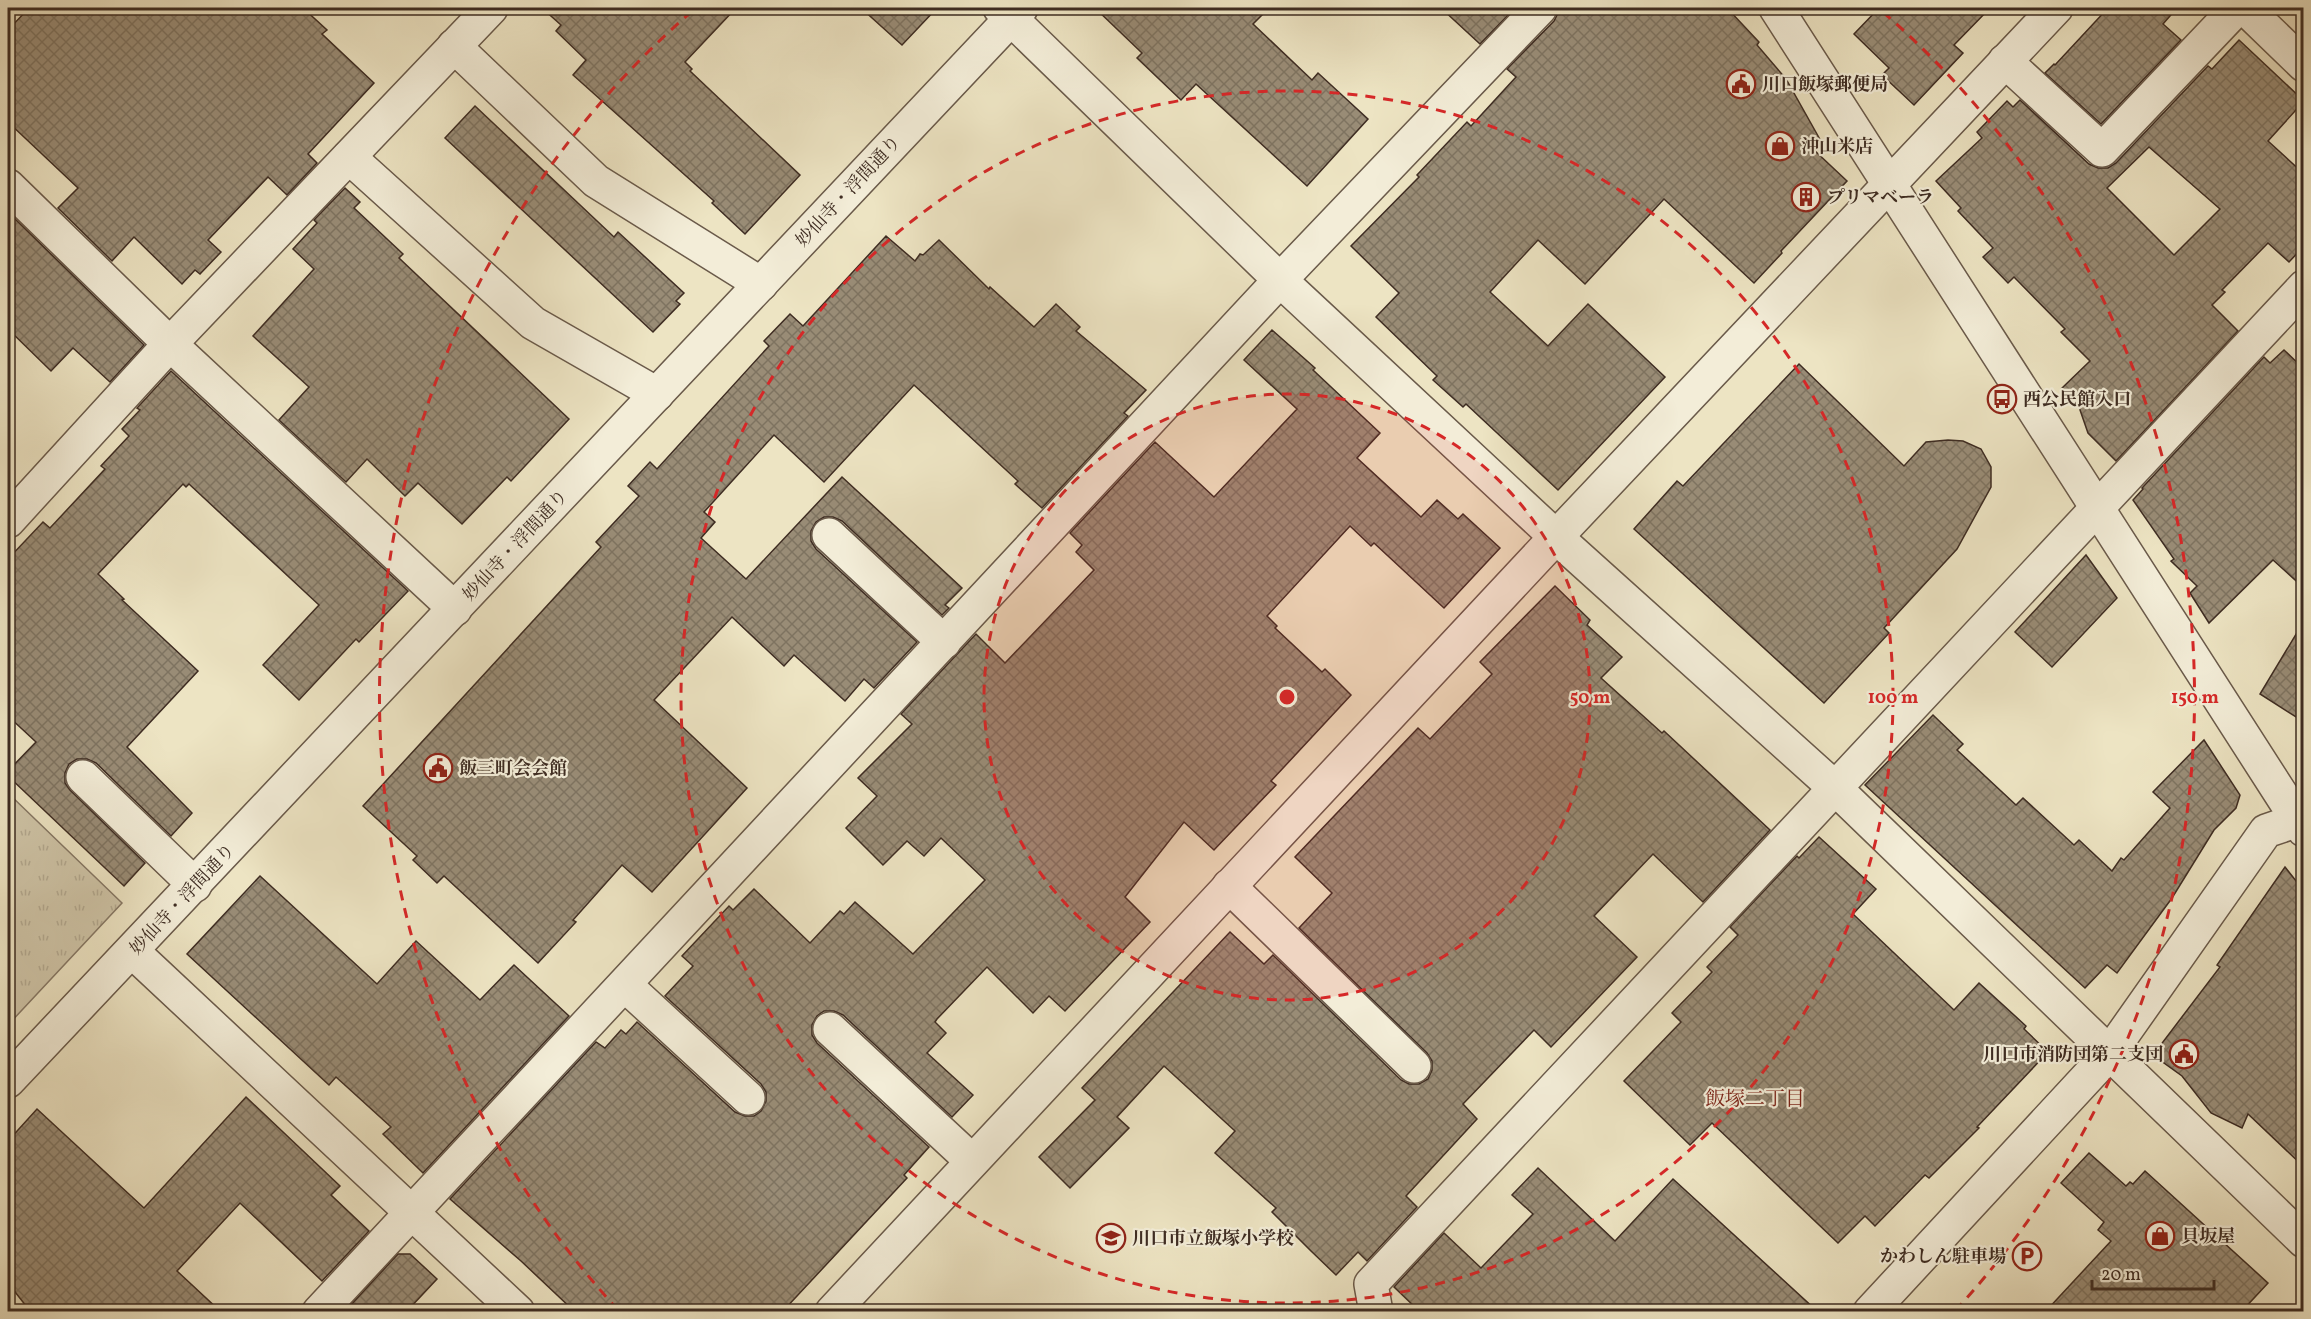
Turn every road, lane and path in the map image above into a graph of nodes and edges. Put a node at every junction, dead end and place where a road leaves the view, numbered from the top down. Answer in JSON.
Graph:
{"nodes":[{"id":1,"x":491,"y":8,"type":"edge"},
{"id":2,"x":1540,"y":8,"type":"edge"},
{"id":3,"x":1776,"y":8,"type":"edge"},
{"id":4,"x":2056,"y":8,"type":"edge"},
{"id":5,"x":2237,"y":8,"type":"edge"},
{"id":6,"x":2245,"y":8,"type":"edge"},
{"id":7,"x":1011,"y":11,"type":"edge"},
{"id":8,"x":454,"y":46,"type":"junction"},
{"id":9,"x":2005,"y":61,"type":"junction"},
{"id":10,"x":2304,"y":65,"type":"edge"},
{"id":11,"x":349,"y":157,"type":"junction"},
{"id":12,"x":1888,"y":184,"type":"junction"},
{"id":13,"x":8,"y":186,"type":"edge"},
{"id":14,"x":1280,"y":280,"type":"junction"},
{"id":15,"x":761,"y":284,"type":"junction"},
{"id":16,"x":2304,"y":287,"type":"edge"},
{"id":17,"x":170,"y":344,"type":"junction"},
{"id":18,"x":657,"y":394,"type":"junction"},
{"id":19,"x":2098,"y":507,"type":"junction"},
{"id":20,"x":8,"y":520,"type":"edge"},
{"id":21,"x":828,"y":535,"type":"dead end"},
{"id":22,"x":1556,"y":537,"type":"junction"},
{"id":23,"x":455,"y":609,"type":"junction"},
{"id":24,"x":944,"y":642,"type":"junction"},
{"id":25,"x":83,"y":777,"type":"dead end"},
{"id":26,"x":1835,"y":788,"type":"junction"},
{"id":27,"x":2302,"y":823,"type":"edge"},
{"id":28,"x":195,"y":885,"type":"junction"},
{"id":29,"x":1229,"y":886,"type":"junction"},
{"id":30,"x":132,"y":951,"type":"junction"},
{"id":31,"x":625,"y":985,"type":"junction"},
{"id":32,"x":830,"y":1029,"type":"dead end"},
{"id":33,"x":2109,"y":1054,"type":"junction"},
{"id":34,"x":1414,"y":1066,"type":"dead end"},
{"id":35,"x":8,"y":1081,"type":"edge"},
{"id":36,"x":748,"y":1098,"type":"dead end"},
{"id":37,"x":972,"y":1161,"type":"junction"},
{"id":38,"x":413,"y":1213,"type":"junction"},
{"id":39,"x":2304,"y":1241,"type":"edge"},
{"id":40,"x":319,"y":1311,"type":"edge"},
{"id":41,"x":518,"y":1311,"type":"edge"},
{"id":42,"x":832,"y":1311,"type":"edge"},
{"id":43,"x":1376,"y":1311,"type":"edge"},
{"id":44,"x":1870,"y":1311,"type":"edge"}],
"edges":[{"from":1,"to":8,"type":"street"},
{"from":2,"to":14,"type":"street"},
{"from":3,"to":12,"type":"street"},
{"from":4,"to":9,"type":"street"},
{"from":5,"to":9,"type":"street"},
{"from":6,"to":10,"type":"street"},
{"from":7,"to":14,"type":"street"},
{"from":7,"to":15,"type":"street","name":"妙仙寺・浮間通り"},
{"from":8,"to":11,"type":"street"},
{"from":8,"to":15,"type":"street"},
{"from":9,"to":12,"type":"street"},
{"from":11,"to":17,"type":"street"},
{"from":11,"to":18,"type":"street"},
{"from":12,"to":19,"type":"street"},
{"from":12,"to":22,"type":"street"},
{"from":13,"to":17,"type":"street"},
{"from":14,"to":22,"type":"street"},
{"from":14,"to":24,"type":"street"},
{"from":15,"to":18,"type":"street","name":"妙仙寺・浮間通り"},
{"from":16,"to":19,"type":"street"},
{"from":17,"to":20,"type":"street"},
{"from":17,"to":23,"type":"street"},
{"from":18,"to":23,"type":"street","name":"妙仙寺・浮間通り"},
{"from":19,"to":26,"type":"street"},
{"from":19,"to":27,"type":"street"},
{"from":21,"to":24,"type":"street"},
{"from":22,"to":26,"type":"street"},
{"from":22,"to":29,"type":"street"},
{"from":23,"to":28,"type":"street","name":"妙仙寺・浮間通り"},
{"from":24,"to":31,"type":"street"},
{"from":25,"to":28,"type":"street"},
{"from":26,"to":33,"type":"street"},
{"from":26,"to":43,"type":"street"},
{"from":27,"to":33,"type":"street"},
{"from":28,"to":30,"type":"street","name":"妙仙寺・浮間通り"},
{"from":29,"to":34,"type":"street"},
{"from":29,"to":37,"type":"street"},
{"from":30,"to":35,"type":"street","name":"妙仙寺・浮間通り"},
{"from":30,"to":38,"type":"street"},
{"from":31,"to":36,"type":"street"},
{"from":31,"to":38,"type":"street"},
{"from":32,"to":37,"type":"street"},
{"from":33,"to":39,"type":"street"},
{"from":33,"to":44,"type":"street"},
{"from":37,"to":42,"type":"street"},
{"from":38,"to":40,"type":"street"},
{"from":38,"to":41,"type":"street"}]}
